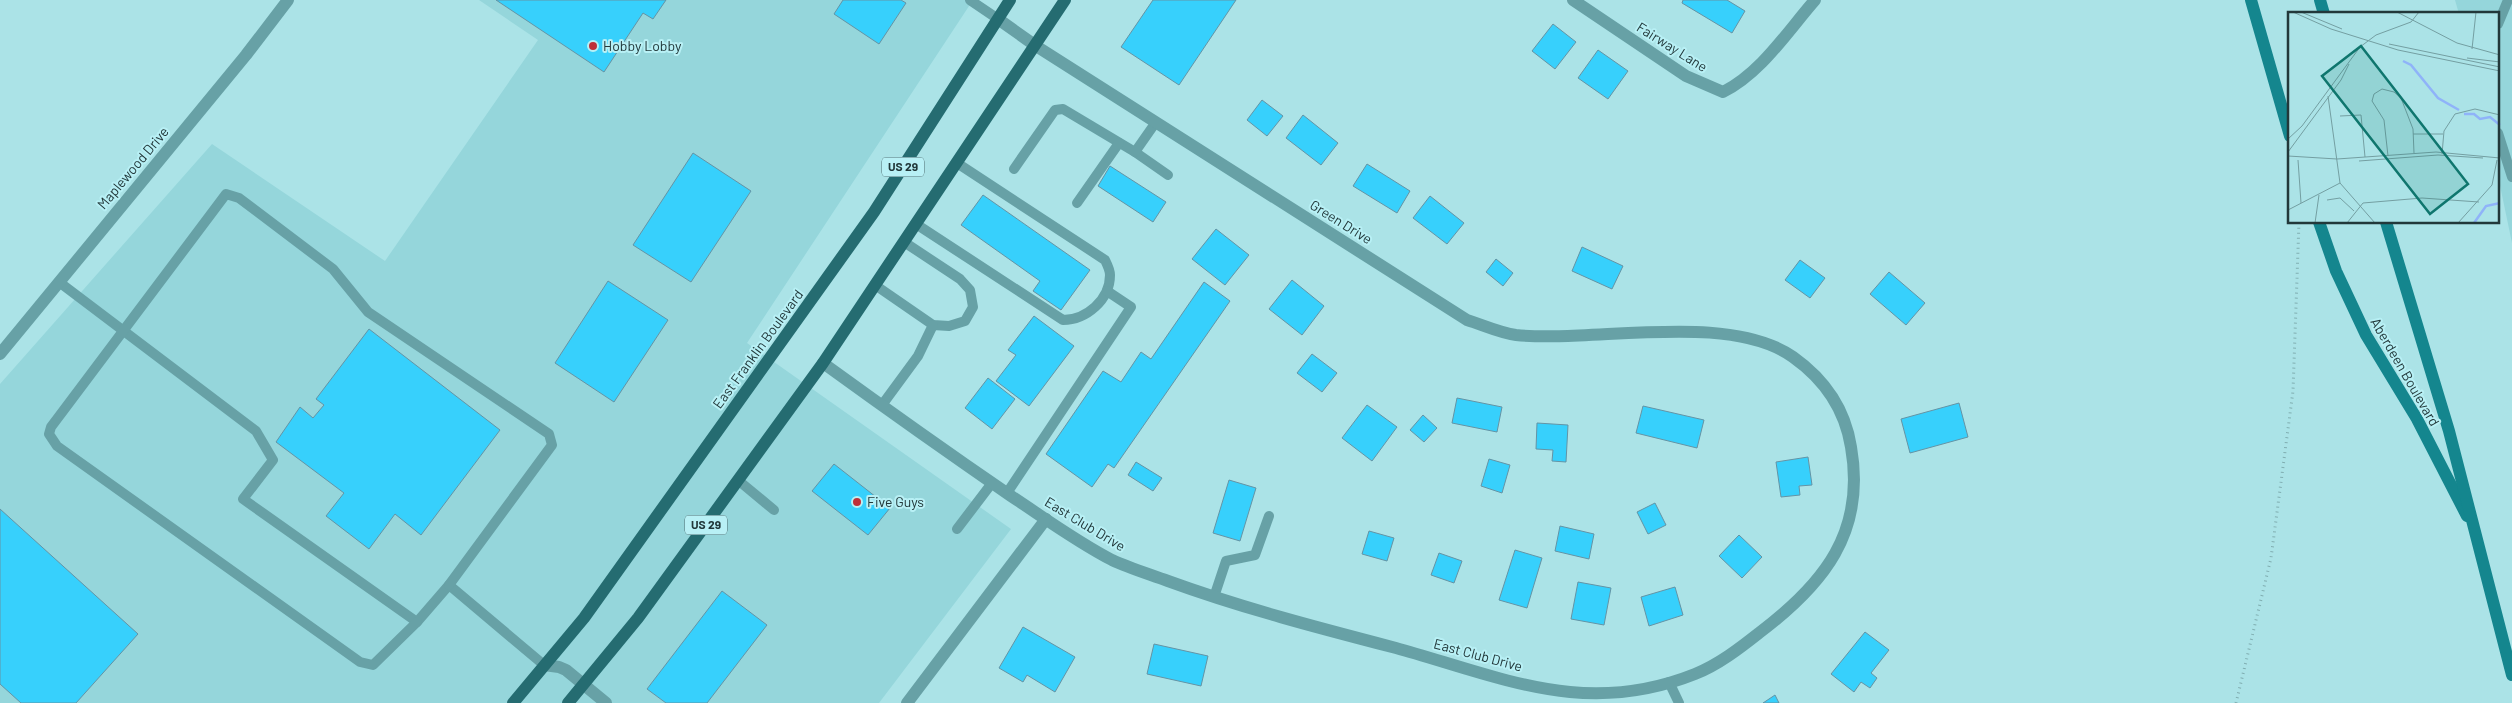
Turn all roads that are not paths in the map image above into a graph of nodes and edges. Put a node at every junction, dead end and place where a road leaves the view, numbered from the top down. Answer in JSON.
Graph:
{"nodes":[{"id":1,"x":288,"y":0,"type":"edge"},
{"id":2,"x":970,"y":0,"type":"edge"},
{"id":3,"x":1010,"y":0,"type":"edge"},
{"id":4,"x":1065,"y":0,"type":"edge"},
{"id":5,"x":1573,"y":0,"type":"edge"},
{"id":6,"x":1815,"y":0,"type":"edge"},
{"id":7,"x":2251,"y":0,"type":"edge"},
{"id":8,"x":2508,"y":0,"type":"edge"},
{"id":9,"x":998,"y":19,"type":"junction"},
{"id":10,"x":2500,"y":19,"type":"edge"},
{"id":11,"x":1036,"y":46,"type":"junction"},
{"id":12,"x":1156,"y":122,"type":"junction"},
{"id":13,"x":2288,"y":129,"type":"edge"},
{"id":14,"x":2500,"y":138,"type":"edge"},
{"id":15,"x":1119,"y":143,"type":"junction"},
{"id":16,"x":1135,"y":152,"type":"junction"},
{"id":17,"x":957,"y":163,"type":"junction"},
{"id":18,"x":1014,"y":169,"type":"dead end"},
{"id":19,"x":1168,"y":175,"type":"dead end"},
{"id":20,"x":2512,"y":176,"type":"edge"},
{"id":21,"x":1077,"y":203,"type":"dead end"},
{"id":22,"x":916,"y":224,"type":"junction"},
{"id":23,"x":2320,"y":224,"type":"edge"},
{"id":24,"x":2387,"y":224,"type":"edge"},
{"id":25,"x":904,"y":242,"type":"junction"},
{"id":26,"x":59,"y":282,"type":"junction"},
{"id":27,"x":875,"y":285,"type":"junction"},
{"id":28,"x":1107,"y":291,"type":"junction"},
{"id":29,"x":933,"y":325,"type":"junction"},
{"id":30,"x":124,"y":331,"type":"junction"},
{"id":31,"x":1704,"y":332,"type":"joint"},
{"id":32,"x":0,"y":354,"type":"edge"},
{"id":33,"x":823,"y":363,"type":"junction"},
{"id":34,"x":882,"y":405,"type":"junction"},
{"id":35,"x":739,"y":480,"type":"junction"},
{"id":36,"x":992,"y":483,"type":"junction"},
{"id":37,"x":1007,"y":493,"type":"junction"},
{"id":38,"x":774,"y":510,"type":"dead end"},
{"id":39,"x":1270,"y":516,"type":"dead end"},
{"id":40,"x":1046,"y":519,"type":"junction"},
{"id":41,"x":957,"y":529,"type":"dead end"},
{"id":42,"x":2475,"y":531,"type":"junction"},
{"id":43,"x":449,"y":586,"type":"junction"},
{"id":44,"x":1214,"y":597,"type":"junction"},
{"id":45,"x":417,"y":622,"type":"junction"},
{"id":46,"x":544,"y":665,"type":"junction"},
{"id":47,"x":2512,"y":675,"type":"edge"},
{"id":48,"x":1669,"y":682,"type":"junction"},
{"id":49,"x":584,"y":684,"type":"junction"},
{"id":50,"x":513,"y":703,"type":"edge"},
{"id":51,"x":568,"y":703,"type":"edge"},
{"id":52,"x":606,"y":703,"type":"edge"},
{"id":53,"x":907,"y":703,"type":"edge"},
{"id":54,"x":1679,"y":703,"type":"edge"}],
"edges":[{"from":1,"to":26,"type":"street","name":"Maplewood Drive"},
{"from":2,"to":9,"type":"lane"},
{"from":3,"to":9,"type":"main road","name":"East Franklin Boulevard","number":"US 29"},
{"from":4,"to":11,"type":"main road","number":"US 29"},
{"from":5,"to":6,"type":"street","name":"Fairway Lane"},
{"from":7,"to":13,"type":"main road"},
{"from":8,"to":10,"type":"lane"},
{"from":9,"to":11,"type":"street","name":"Green Drive"},
{"from":9,"to":46,"type":"main road","name":"East Franklin Boulevard","number":"US 29"},
{"from":11,"to":12,"type":"street","name":"Green Drive"},
{"from":11,"to":17,"type":"main road","number":"US 29"},
{"from":12,"to":16,"type":"lane"},
{"from":12,"to":31,"type":"street","name":"Green Drive"},
{"from":14,"to":20,"type":"lane"},
{"from":15,"to":16,"type":"lane"},
{"from":15,"to":18,"type":"lane"},
{"from":15,"to":21,"type":"lane"},
{"from":16,"to":19,"type":"lane"},
{"from":17,"to":22,"type":"main road","number":"US 29"},
{"from":17,"to":28,"type":"lane"},
{"from":22,"to":25,"type":"main road","number":"US 29"},
{"from":22,"to":28,"type":"lane"},
{"from":23,"to":42,"type":"main road","name":"Aberdeen Boulevard"},
{"from":24,"to":42,"type":"main road","name":"Aberdeen Boulevard"},
{"from":25,"to":27,"type":"main road","number":"US 29"},
{"from":25,"to":29,"type":"lane"},
{"from":26,"to":30,"type":"lane"},
{"from":26,"to":32,"type":"street","name":"Maplewood Drive"},
{"from":27,"to":29,"type":"lane"},
{"from":27,"to":33,"type":"main road","number":"US 29"},
{"from":28,"to":37,"type":"lane"},
{"from":29,"to":34,"type":"lane"},
{"from":30,"to":43,"type":"lane"},
{"from":30,"to":45,"type":"lane"},
{"from":30,"to":45,"type":"lane"},
{"from":31,"to":48,"type":"street","name":"East Club Drive"},
{"from":33,"to":34,"type":"street","name":"East Club Drive"},
{"from":33,"to":35,"type":"main road","number":"US 29"},
{"from":34,"to":36,"type":"street","name":"East Club Drive"},
{"from":35,"to":38,"type":"lane"},
{"from":35,"to":49,"type":"main road","number":"US 29"},
{"from":36,"to":37,"type":"street","name":"East Club Drive"},
{"from":36,"to":41,"type":"lane"},
{"from":37,"to":40,"type":"street","name":"East Club Drive"},
{"from":39,"to":44,"type":"lane"},
{"from":40,"to":44,"type":"street","name":"East Club Drive"},
{"from":40,"to":53,"type":"street"},
{"from":42,"to":47,"type":"main road","name":"Aberdeen Boulevard"},
{"from":43,"to":45,"type":"lane"},
{"from":43,"to":46,"type":"lane"},
{"from":44,"to":48,"type":"street","name":"East Club Drive"},
{"from":46,"to":49,"type":"street"},
{"from":46,"to":50,"type":"main road","name":"East Franklin Boulevard","number":"US 29"},
{"from":48,"to":54,"type":"lane"},
{"from":49,"to":51,"type":"main road","number":"US 29"},
{"from":49,"to":52,"type":"street"}]}
